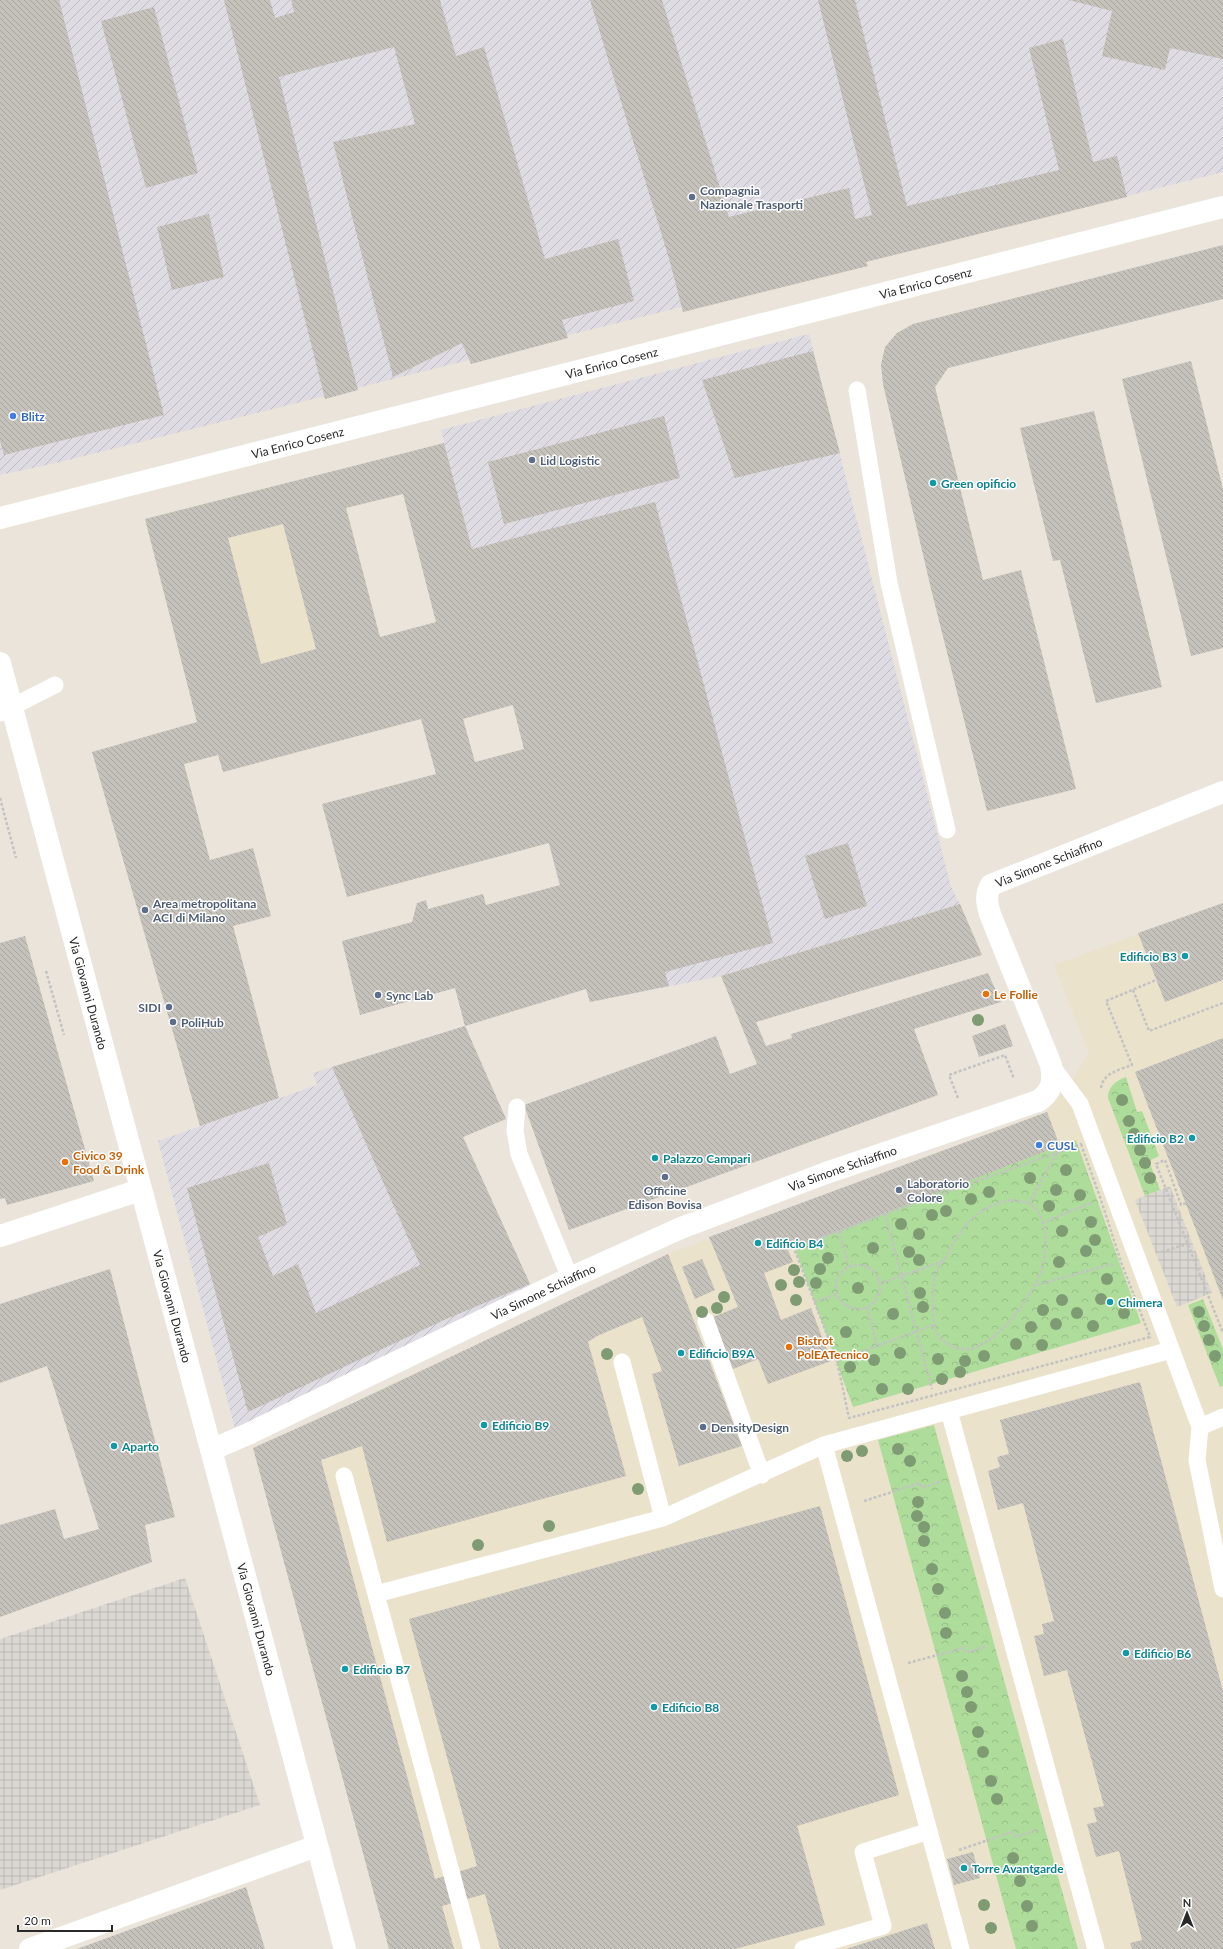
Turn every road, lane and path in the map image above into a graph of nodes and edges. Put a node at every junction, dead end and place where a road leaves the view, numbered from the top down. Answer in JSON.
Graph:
{"nodes":[{"id":1,"x":1223,"y":207,"type":"edge"},
{"id":2,"x":857,"y":390,"type":"dead end"},
{"id":3,"x":1,"y":515,"type":"edge"},
{"id":4,"x":0,"y":663,"type":"edge"},
{"id":5,"x":55,"y":685,"type":"dead end"},
{"id":6,"x":6,"y":710,"type":"edge"},
{"id":7,"x":1223,"y":792,"type":"edge"},
{"id":8,"x":0,"y":798,"type":"edge"},
{"id":9,"x":947,"y":830,"type":"dead end"},
{"id":10,"x":16,"y":858,"type":"dead end"},
{"id":11,"x":46,"y":970,"type":"dead end"},
{"id":12,"x":1156,"y":980,"type":"dead end"},
{"id":13,"x":1133,"y":990,"type":"junction"},
{"id":14,"x":1223,"y":1003,"type":"edge"},
{"id":15,"x":64,"y":1035,"type":"dead end"},
{"id":16,"x":1051,"y":1065,"type":"junction"},
{"id":17,"x":1014,"y":1079,"type":"dead end"},
{"id":18,"x":1100,"y":1093,"type":"dead end"},
{"id":19,"x":958,"y":1099,"type":"dead end"},
{"id":20,"x":517,"y":1107,"type":"dead end"},
{"id":21,"x":1067,"y":1149,"type":"dead end"},
{"id":22,"x":1057,"y":1153,"type":"junction"},
{"id":23,"x":140,"y":1190,"type":"junction"},
{"id":24,"x":1186,"y":1203,"type":"dead end"},
{"id":25,"x":1029,"y":1204,"type":"junction"},
{"id":26,"x":885,"y":1214,"type":"junction"},
{"id":27,"x":1042,"y":1223,"type":"junction"},
{"id":28,"x":839,"y":1231,"type":"junction"},
{"id":29,"x":0,"y":1236,"type":"edge"},
{"id":30,"x":1187,"y":1244,"type":"junction"},
{"id":31,"x":1159,"y":1246,"type":"dead end"},
{"id":32,"x":1162,"y":1252,"type":"junction"},
{"id":33,"x":1164,"y":1259,"type":"dead end"},
{"id":34,"x":943,"y":1261,"type":"junction"},
{"id":35,"x":1121,"y":1262,"type":"junction"},
{"id":36,"x":850,"y":1267,"type":"junction"},
{"id":37,"x":902,"y":1276,"type":"junction"},
{"id":38,"x":570,"y":1278,"type":"junction"},
{"id":39,"x":879,"y":1284,"type":"junction"},
{"id":40,"x":1033,"y":1286,"type":"junction"},
{"id":41,"x":837,"y":1294,"type":"junction"},
{"id":42,"x":814,"y":1302,"type":"junction"},
{"id":43,"x":867,"y":1308,"type":"junction"},
{"id":44,"x":706,"y":1321,"type":"dead end"},
{"id":45,"x":934,"y":1325,"type":"junction"},
{"id":46,"x":917,"y":1332,"type":"junction"},
{"id":47,"x":1223,"y":1333,"type":"edge"},
{"id":48,"x":877,"y":1346,"type":"junction"},
{"id":49,"x":1171,"y":1350,"type":"junction"},
{"id":50,"x":837,"y":1361,"type":"junction"},
{"id":51,"x":622,"y":1362,"type":"dead end"},
{"id":52,"x":934,"y":1396,"type":"junction"},
{"id":53,"x":948,"y":1411,"type":"junction"},
{"id":54,"x":1223,"y":1417,"type":"edge"},
{"id":55,"x":1200,"y":1427,"type":"junction"},
{"id":56,"x":824,"y":1445,"type":"junction"},
{"id":57,"x":211,"y":1450,"type":"junction"},
{"id":58,"x":966,"y":1474,"type":"junction"},
{"id":59,"x":762,"y":1475,"type":"junction"},
{"id":60,"x":344,"y":1476,"type":"dead end"},
{"id":61,"x":841,"y":1509,"type":"junction"},
{"id":62,"x":663,"y":1518,"type":"junction"},
{"id":63,"x":1223,"y":1589,"type":"edge"},
{"id":64,"x":376,"y":1594,"type":"junction"},
{"id":65,"x":1011,"y":1639,"type":"junction"},
{"id":66,"x":885,"y":1670,"type":"junction"},
{"id":67,"x":1061,"y":1823,"type":"junction"},
{"id":68,"x":929,"y":1831,"type":"junction"},
{"id":69,"x":312,"y":1848,"type":"dead end"},
{"id":70,"x":936,"y":1858,"type":"junction"},
{"id":71,"x":960,"y":1948,"type":"edge"},
{"id":72,"x":30,"y":1949,"type":"edge"},
{"id":73,"x":346,"y":1949,"type":"edge"},
{"id":74,"x":472,"y":1949,"type":"edge"},
{"id":75,"x":803,"y":1949,"type":"edge"},
{"id":76,"x":1096,"y":1949,"type":"edge"}],
"edges":[{"from":1,"to":3,"type":"street","name":"Via Enrico Cosenz"},
{"from":2,"to":9,"type":"lane"},
{"from":4,"to":6,"type":"street","name":"Via Giovanni Durando"},
{"from":5,"to":6,"type":"lane"},
{"from":6,"to":23,"type":"street","name":"Via Giovanni Durando"},
{"from":7,"to":16,"type":"street","name":"Via Simone Schiaffino"},
{"from":8,"to":10,"type":"path"},
{"from":11,"to":15,"type":"path"},
{"from":12,"to":13,"type":"path"},
{"from":13,"to":14,"type":"path"},
{"from":13,"to":18,"type":"path"},
{"from":16,"to":38,"type":"street","name":"Via Simone Schiaffino"},
{"from":16,"to":49,"type":"lane"},
{"from":17,"to":19,"type":"path"},
{"from":20,"to":38,"type":"lane"},
{"from":21,"to":22,"type":"path"},
{"from":22,"to":25,"type":"path"},
{"from":22,"to":26,"type":"path"},
{"from":23,"to":29,"type":"street"},
{"from":23,"to":57,"type":"street","name":"Via Giovanni Durando"},
{"from":24,"to":30,"type":"path"},
{"from":25,"to":27,"type":"path"},
{"from":25,"to":34,"type":"path"},
{"from":26,"to":28,"type":"path"},
{"from":26,"to":37,"type":"path"},
{"from":27,"to":35,"type":"path"},
{"from":27,"to":40,"type":"path"},
{"from":28,"to":36,"type":"path"},
{"from":28,"to":42,"type":"path"},
{"from":30,"to":32,"type":"path"},
{"from":30,"to":47,"type":"path"},
{"from":31,"to":32,"type":"path"},
{"from":32,"to":33,"type":"path"},
{"from":34,"to":37,"type":"path"},
{"from":34,"to":45,"type":"path"},
{"from":35,"to":40,"type":"path"},
{"from":35,"to":52,"type":"path"},
{"from":36,"to":39,"type":"path"},
{"from":36,"to":41,"type":"path"},
{"from":37,"to":39,"type":"path"},
{"from":37,"to":46,"type":"path"},
{"from":38,"to":57,"type":"street","name":"Via Simone Schiaffino"},
{"from":39,"to":43,"type":"path"},
{"from":40,"to":45,"type":"path"},
{"from":41,"to":42,"type":"path"},
{"from":41,"to":43,"type":"path"},
{"from":42,"to":50,"type":"path"},
{"from":43,"to":48,"type":"path"},
{"from":44,"to":59,"type":"lane"},
{"from":45,"to":46,"type":"path"},
{"from":46,"to":48,"type":"path"},
{"from":46,"to":52,"type":"path"},
{"from":48,"to":50,"type":"path"},
{"from":49,"to":53,"type":"lane"},
{"from":49,"to":55,"type":"lane"},
{"from":50,"to":52,"type":"path"},
{"from":51,"to":62,"type":"lane"},
{"from":53,"to":56,"type":"lane"},
{"from":53,"to":58,"type":"lane"},
{"from":54,"to":55,"type":"lane"},
{"from":55,"to":63,"type":"lane"},
{"from":56,"to":59,"type":"lane"},
{"from":56,"to":61,"type":"lane"},
{"from":57,"to":73,"type":"street","name":"Via Giovanni Durando"},
{"from":58,"to":61,"type":"path"},
{"from":58,"to":65,"type":"lane"},
{"from":59,"to":62,"type":"lane"},
{"from":60,"to":64,"type":"lane"},
{"from":61,"to":66,"type":"lane"},
{"from":62,"to":64,"type":"lane"},
{"from":64,"to":74,"type":"lane"},
{"from":65,"to":66,"type":"path"},
{"from":65,"to":67,"type":"lane"},
{"from":66,"to":68,"type":"lane"},
{"from":67,"to":70,"type":"path"},
{"from":67,"to":76,"type":"lane"},
{"from":68,"to":70,"type":"lane"},
{"from":68,"to":75,"type":"lane"},
{"from":69,"to":72,"type":"street"},
{"from":70,"to":71,"type":"lane"}]}
